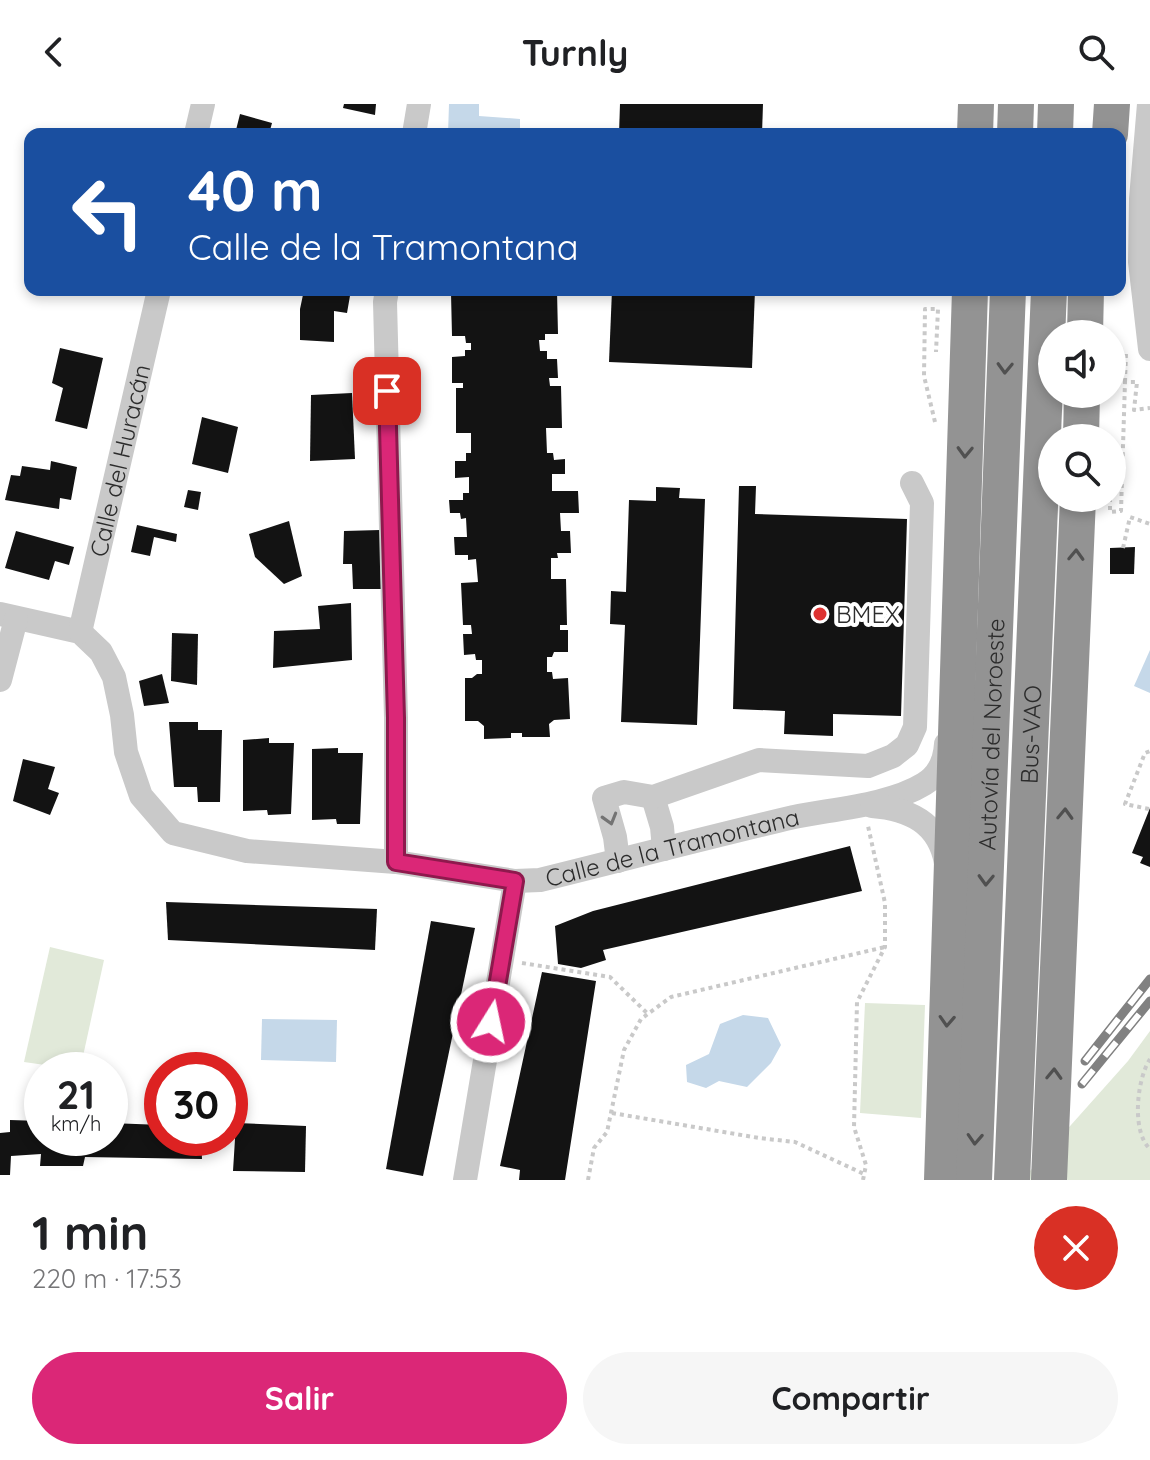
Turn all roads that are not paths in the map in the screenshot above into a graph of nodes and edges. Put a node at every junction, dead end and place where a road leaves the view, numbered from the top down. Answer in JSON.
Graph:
{"nodes":[{"id":1,"x":203,"y":104,"type":"edge"},
{"id":2,"x":419,"y":104,"type":"edge"},
{"id":3,"x":976,"y":104,"type":"edge"},
{"id":4,"x":1016,"y":104,"type":"edge"},
{"id":5,"x":1056,"y":104,"type":"edge"},
{"id":6,"x":1094,"y":104,"type":"edge"},
{"id":7,"x":1112,"y":104,"type":"edge"},
{"id":8,"x":1149,"y":104,"type":"edge"},
{"id":9,"x":197,"y":128,"type":"edge"},
{"id":10,"x":415,"y":128,"type":"edge"},
{"id":11,"x":975,"y":128,"type":"edge"},
{"id":12,"x":1015,"y":128,"type":"edge"},
{"id":13,"x":1055,"y":128,"type":"edge"},
{"id":14,"x":1092,"y":128,"type":"edge"},
{"id":15,"x":1110,"y":128,"type":"edge"},
{"id":16,"x":158,"y":296,"type":"edge"},
{"id":17,"x":386,"y":296,"type":"edge"},
{"id":18,"x":970,"y":296,"type":"edge"},
{"id":19,"x":1008,"y":296,"type":"edge"},
{"id":20,"x":1049,"y":296,"type":"edge"},
{"id":21,"x":1086,"y":296,"type":"edge"},
{"id":22,"x":1085,"y":320,"type":"edge"},
{"id":23,"x":1138,"y":349,"type":"edge"},
{"id":24,"x":912,"y":483,"type":"dead end"},
{"id":25,"x":963,"y":502,"type":"junction"},
{"id":26,"x":1077,"y":512,"type":"edge"},
{"id":27,"x":8,"y":617,"type":"edge"},
{"id":28,"x":80,"y":632,"type":"junction"},
{"id":29,"x":0,"y":680,"type":"edge"},
{"id":30,"x":653,"y":797,"type":"junction"},
{"id":31,"x":862,"y":805,"type":"junction"},
{"id":32,"x":664,"y":849,"type":"junction"},
{"id":33,"x":618,"y":861,"type":"junction"},
{"id":34,"x":396,"y":862,"type":"junction"},
{"id":35,"x":515,"y":881,"type":"junction"},
{"id":36,"x":951,"y":943,"type":"junction"},
{"id":37,"x":465,"y":1180,"type":"edge"},
{"id":38,"x":942,"y":1180,"type":"edge"},
{"id":39,"x":974,"y":1180,"type":"edge"},
{"id":40,"x":1012,"y":1180,"type":"edge"},
{"id":41,"x":1049,"y":1180,"type":"edge"}],
"edges":[{"from":1,"to":9,"type":"street"},
{"from":2,"to":10,"type":"street"},
{"from":3,"to":11,"type":"highway"},
{"from":4,"to":12,"type":"highway"},
{"from":5,"to":13,"type":"highway"},
{"from":6,"to":14,"type":"highway"},
{"from":7,"to":15,"type":"highway"},
{"from":8,"to":23,"type":"street"},
{"from":16,"to":28,"type":"street","name":"Calle del Huracán"},
{"from":17,"to":34,"type":"street"},
{"from":18,"to":25,"type":"highway","one_way":true},
{"from":19,"to":39,"type":"highway","name":"Autovía del Noroeste","one_way":true},
{"from":20,"to":40,"type":"highway","name":"Bus-VAO"},
{"from":21,"to":22,"type":"highway"},
{"from":24,"to":30,"type":"street"},
{"from":25,"to":31,"type":"street","name":"Calle de la Tramontana"},
{"from":25,"to":36,"type":"highway"},
{"from":41,"to":26,"type":"highway","one_way":true},
{"from":27,"to":28,"type":"street"},
{"from":27,"to":29,"type":"street"},
{"from":28,"to":34,"type":"street","name":"Calle de la Tramontana"},
{"from":30,"to":32,"type":"street"},
{"from":30,"to":33,"type":"street","one_way":true},
{"from":31,"to":32,"type":"street","name":"Calle de la Tramontana"},
{"from":31,"to":36,"type":"street","name":"Calle de la Tramontana"},
{"from":32,"to":33,"type":"street","name":"Calle de la Tramontana"},
{"from":33,"to":35,"type":"street","name":"Calle de la Tramontana"},
{"from":34,"to":35,"type":"street","name":"Calle de la Tramontana"},
{"from":35,"to":37,"type":"street"},
{"from":36,"to":38,"type":"highway","one_way":true}]}
